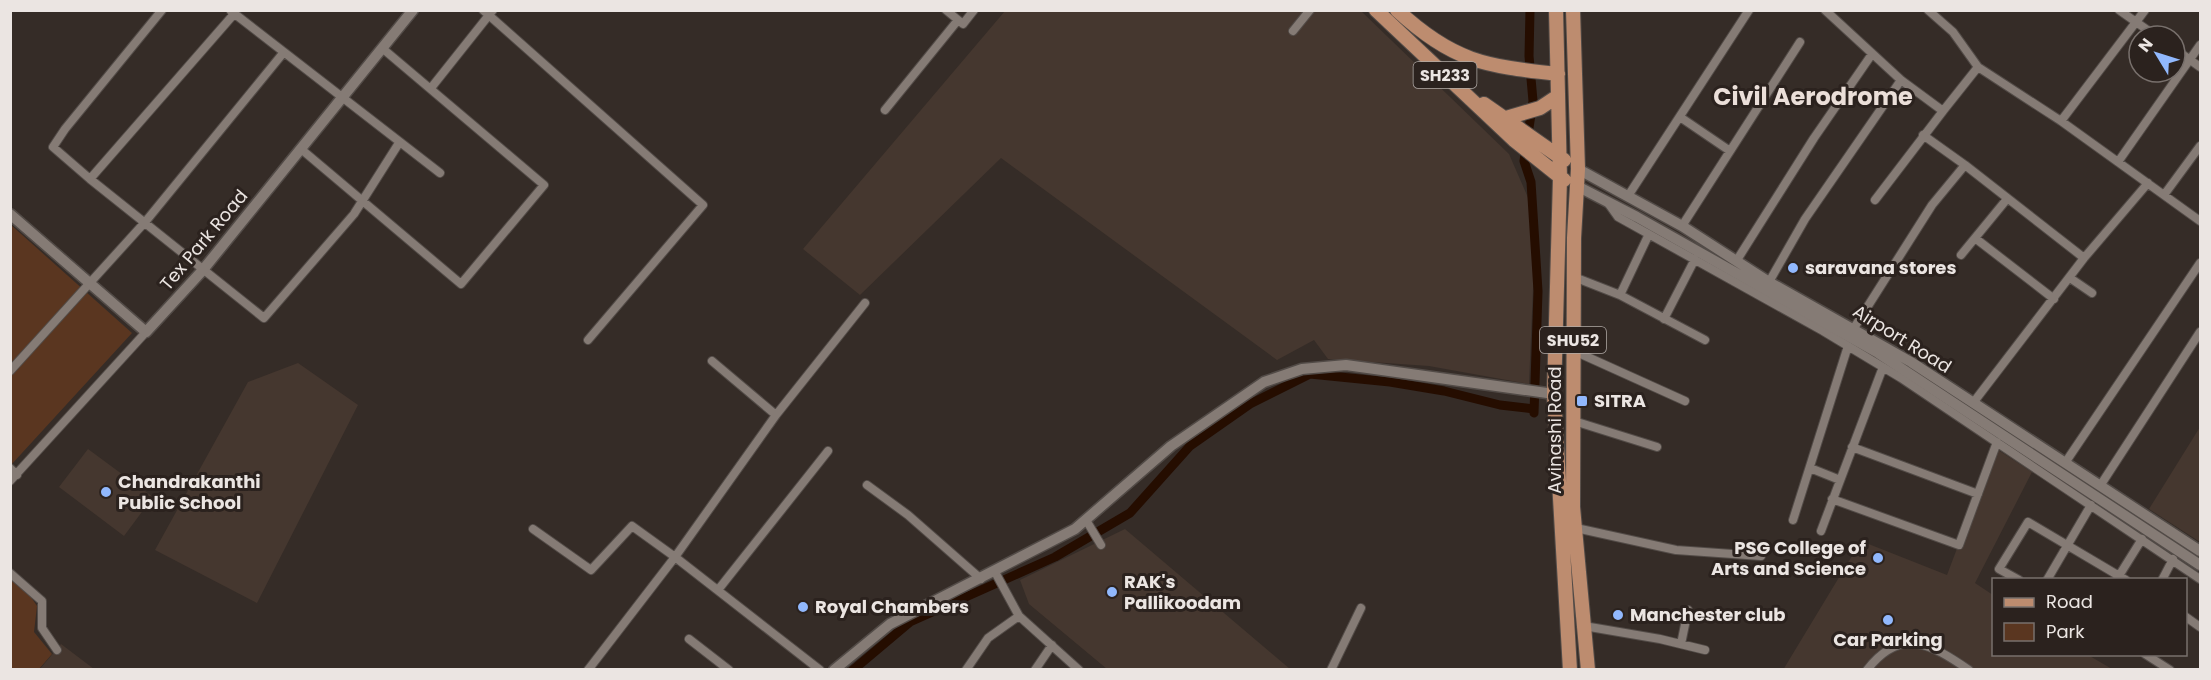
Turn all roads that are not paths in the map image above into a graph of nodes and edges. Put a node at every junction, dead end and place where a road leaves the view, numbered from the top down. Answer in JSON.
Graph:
{"nodes":[{"id":1,"x":413,"y":10,"type":"edge"},
{"id":2,"x":946,"y":10,"type":"edge"},
{"id":3,"x":974,"y":10,"type":"edge"},
{"id":4,"x":1310,"y":10,"type":"edge"},
{"id":5,"x":1376,"y":10,"type":"edge"},
{"id":6,"x":1384,"y":10,"type":"edge"},
{"id":7,"x":1396,"y":10,"type":"edge"},
{"id":8,"x":1556,"y":10,"type":"edge"},
{"id":9,"x":1573,"y":10,"type":"edge"},
{"id":10,"x":1749,"y":10,"type":"edge"},
{"id":11,"x":1825,"y":10,"type":"edge"},
{"id":12,"x":1929,"y":10,"type":"edge"},
{"id":13,"x":2119,"y":10,"type":"edge"},
{"id":14,"x":2145,"y":10,"type":"edge"},
{"id":15,"x":159,"y":12,"type":"edge"},
{"id":16,"x":233,"y":12,"type":"edge"},
{"id":17,"x":488,"y":12,"type":"edge"},
{"id":18,"x":958,"y":20,"type":"junction"},
{"id":19,"x":2136,"y":22,"type":"junction"},
{"id":20,"x":2139,"y":24,"type":"edge"},
{"id":21,"x":1293,"y":31,"type":"dead end"},
{"id":22,"x":1800,"y":42,"type":"dead end"},
{"id":23,"x":2200,"y":45,"type":"edge"},
{"id":24,"x":382,"y":48,"type":"junction"},
{"id":25,"x":284,"y":52,"type":"junction"},
{"id":26,"x":1872,"y":54,"type":"junction"},
{"id":27,"x":2187,"y":57,"type":"edge"},
{"id":28,"x":2190,"y":59,"type":"junction"},
{"id":29,"x":1978,"y":67,"type":"junction"},
{"id":30,"x":2200,"y":67,"type":"edge"},
{"id":31,"x":1553,"y":74,"type":"junction"},
{"id":32,"x":1901,"y":80,"type":"junction"},
{"id":33,"x":431,"y":88,"type":"junction"},
{"id":34,"x":1558,"y":96,"type":"junction"},
{"id":35,"x":342,"y":98,"type":"junction"},
{"id":36,"x":885,"y":110,"type":"dead end"},
{"id":37,"x":1943,"y":111,"type":"junction"},
{"id":38,"x":1680,"y":117,"type":"junction"},
{"id":39,"x":1509,"y":120,"type":"junction"},
{"id":40,"x":2061,"y":121,"type":"junction"},
{"id":41,"x":1923,"y":135,"type":"junction"},
{"id":42,"x":399,"y":143,"type":"junction"},
{"id":43,"x":2200,"y":146,"type":"edge"},
{"id":44,"x":301,"y":149,"type":"junction"},
{"id":45,"x":1730,"y":151,"type":"junction"},
{"id":46,"x":1559,"y":157,"type":"junction"},
{"id":47,"x":2118,"y":162,"type":"junction"},
{"id":48,"x":1965,"y":165,"type":"junction"},
{"id":49,"x":1578,"y":169,"type":"junction"},
{"id":50,"x":440,"y":173,"type":"dead end"},
{"id":51,"x":1560,"y":178,"type":"junction"},
{"id":52,"x":90,"y":179,"type":"junction"},
{"id":53,"x":2148,"y":183,"type":"junction"},
{"id":54,"x":1577,"y":186,"type":"junction"},
{"id":55,"x":2164,"y":195,"type":"junction"},
{"id":56,"x":1628,"y":196,"type":"junction"},
{"id":57,"x":2007,"y":198,"type":"junction"},
{"id":58,"x":365,"y":200,"type":"junction"},
{"id":59,"x":1875,"y":200,"type":"dead end"},
{"id":60,"x":1608,"y":202,"type":"junction"},
{"id":61,"x":10,"y":214,"type":"edge"},
{"id":62,"x":146,"y":221,"type":"junction"},
{"id":63,"x":2200,"y":221,"type":"edge"},
{"id":64,"x":1682,"y":226,"type":"junction"},
{"id":65,"x":1649,"y":234,"type":"junction"},
{"id":66,"x":1975,"y":238,"type":"junction"},
{"id":67,"x":1961,"y":255,"type":"dead end"},
{"id":68,"x":2084,"y":258,"type":"junction"},
{"id":69,"x":1695,"y":259,"type":"junction"},
{"id":70,"x":1737,"y":260,"type":"junction"},
{"id":71,"x":2200,"y":263,"type":"edge"},
{"id":72,"x":202,"y":271,"type":"junction"},
{"id":73,"x":1574,"y":277,"type":"junction"},
{"id":74,"x":2070,"y":278,"type":"junction"},
{"id":75,"x":92,"y":282,"type":"junction"},
{"id":76,"x":1769,"y":282,"type":"junction"},
{"id":77,"x":2092,"y":292,"type":"dead end"},
{"id":78,"x":1620,"y":295,"type":"junction"},
{"id":79,"x":2054,"y":299,"type":"junction"},
{"id":80,"x":865,"y":303,"type":"dead end"},
{"id":81,"x":1664,"y":319,"type":"junction"},
{"id":82,"x":1854,"y":328,"type":"junction"},
{"id":83,"x":146,"y":332,"type":"junction"},
{"id":84,"x":2200,"y":332,"type":"edge"},
{"id":85,"x":588,"y":340,"type":"dead end"},
{"id":86,"x":1705,"y":340,"type":"dead end"},
{"id":87,"x":1848,"y":346,"type":"junction"},
{"id":88,"x":1572,"y":350,"type":"junction"},
{"id":89,"x":712,"y":361,"type":"dead end"},
{"id":90,"x":1883,"y":367,"type":"junction"},
{"id":91,"x":10,"y":371,"type":"edge"},
{"id":92,"x":1547,"y":393,"type":"junction"},
{"id":93,"x":1685,"y":401,"type":"dead end"},
{"id":94,"x":1973,"y":403,"type":"junction"},
{"id":95,"x":776,"y":415,"type":"junction"},
{"id":96,"x":1574,"y":421,"type":"junction"},
{"id":97,"x":1997,"y":442,"type":"junction"},
{"id":98,"x":1658,"y":447,"type":"dead end"},
{"id":99,"x":1852,"y":447,"type":"junction"},
{"id":100,"x":828,"y":451,"type":"dead end"},
{"id":101,"x":2065,"y":463,"type":"junction"},
{"id":102,"x":10,"y":468,"type":"edge"},
{"id":103,"x":1810,"y":468,"type":"junction"},
{"id":104,"x":14,"y":478,"type":"edge"},
{"id":105,"x":1840,"y":480,"type":"junction"},
{"id":106,"x":867,"y":485,"type":"dead end"},
{"id":107,"x":2100,"y":486,"type":"junction"},
{"id":108,"x":1978,"y":494,"type":"junction"},
{"id":109,"x":1832,"y":499,"type":"junction"},
{"id":110,"x":2091,"y":505,"type":"junction"},
{"id":111,"x":1793,"y":520,"type":"dead end"},
{"id":112,"x":1088,"y":525,"type":"junction"},
{"id":113,"x":1576,"y":528,"type":"junction"},
{"id":114,"x":533,"y":529,"type":"dead end"},
{"id":115,"x":1821,"y":531,"type":"dead end"},
{"id":116,"x":2142,"y":539,"type":"junction"},
{"id":117,"x":1099,"y":543,"type":"dead end"},
{"id":118,"x":2068,"y":546,"type":"junction"},
{"id":119,"x":2200,"y":551,"type":"edge"},
{"id":120,"x":1761,"y":556,"type":"dead end"},
{"id":121,"x":675,"y":557,"type":"junction"},
{"id":122,"x":2173,"y":560,"type":"junction"},
{"id":123,"x":2200,"y":565,"type":"edge"},
{"id":124,"x":10,"y":573,"type":"edge"},
{"id":125,"x":995,"y":573,"type":"junction"},
{"id":126,"x":2017,"y":578,"type":"edge"},
{"id":127,"x":2048,"y":578,"type":"edge"},
{"id":128,"x":2121,"y":578,"type":"edge"},
{"id":129,"x":2163,"y":578,"type":"edge"},
{"id":130,"x":981,"y":579,"type":"junction"},
{"id":131,"x":2200,"y":579,"type":"edge"},
{"id":132,"x":718,"y":590,"type":"junction"},
{"id":133,"x":1361,"y":608,"type":"dead end"},
{"id":134,"x":1688,"y":610,"type":"dead end"},
{"id":135,"x":1019,"y":616,"type":"junction"},
{"id":136,"x":2187,"y":618,"type":"edge"},
{"id":137,"x":1584,"y":626,"type":"junction"},
{"id":138,"x":2200,"y":627,"type":"edge"},
{"id":139,"x":689,"y":639,"type":"dead end"},
{"id":140,"x":1681,"y":644,"type":"junction"},
{"id":141,"x":1052,"y":645,"type":"junction"},
{"id":142,"x":57,"y":650,"type":"dead end"},
{"id":143,"x":1705,"y":650,"type":"dead end"},
{"id":144,"x":2148,"y":656,"type":"edge"},
{"id":145,"x":588,"y":669,"type":"edge"},
{"id":146,"x":729,"y":669,"type":"edge"},
{"id":147,"x":820,"y":669,"type":"edge"},
{"id":148,"x":834,"y":669,"type":"edge"},
{"id":149,"x":966,"y":669,"type":"edge"},
{"id":150,"x":1035,"y":669,"type":"edge"},
{"id":151,"x":1078,"y":669,"type":"edge"},
{"id":152,"x":1331,"y":669,"type":"edge"},
{"id":153,"x":1570,"y":669,"type":"edge"},
{"id":154,"x":1588,"y":669,"type":"edge"},
{"id":155,"x":1867,"y":669,"type":"edge"},
{"id":156,"x":1969,"y":669,"type":"edge"},
{"id":157,"x":2170,"y":669,"type":"edge"}],
"edges":[{"from":1,"to":24,"type":"street","name":"Tex Park Road"},
{"from":2,"to":18,"type":"street"},
{"from":3,"to":18,"type":"street"},
{"from":4,"to":21,"type":"street"},
{"from":5,"to":51,"type":"main road","number":"SH233"},
{"from":6,"to":39,"type":"main road","number":"SH233"},
{"from":7,"to":31,"type":"main road"},
{"from":8,"to":31,"type":"main road","name":"Avinashi Road","number":"SHU52"},
{"from":9,"to":49,"type":"main road","name":"Avinashi Road","number":"SHU52"},
{"from":10,"to":38,"type":"street"},
{"from":11,"to":26,"type":"street"},
{"from":12,"to":29,"type":"street"},
{"from":13,"to":19,"type":"street"},
{"from":14,"to":19,"type":"street"},
{"from":15,"to":52,"type":"street"},
{"from":16,"to":25,"type":"street"},
{"from":16,"to":52,"type":"street"},
{"from":17,"to":33,"type":"street"},
{"from":17,"to":85,"type":"street"},
{"from":18,"to":36,"type":"street"},
{"from":19,"to":20,"type":"street"},
{"from":19,"to":40,"type":"street"},
{"from":22,"to":45,"type":"street"},
{"from":23,"to":28,"type":"street"},
{"from":24,"to":33,"type":"street"},
{"from":24,"to":35,"type":"street","name":"Tex Park Road"},
{"from":25,"to":35,"type":"street"},
{"from":25,"to":62,"type":"street"},
{"from":26,"to":32,"type":"street"},
{"from":26,"to":70,"type":"street"},
{"from":27,"to":28,"type":"street"},
{"from":28,"to":30,"type":"street"},
{"from":28,"to":47,"type":"street"},
{"from":29,"to":37,"type":"street"},
{"from":29,"to":40,"type":"street"},
{"from":31,"to":34,"type":"main road","name":"Avinashi Road","number":"SHU52"},
{"from":32,"to":37,"type":"street"},
{"from":32,"to":76,"type":"street"},
{"from":33,"to":58,"type":"street"},
{"from":34,"to":39,"type":"main road"},
{"from":34,"to":46,"type":"main road","name":"Avinashi Road","number":"SHU52"},
{"from":35,"to":42,"type":"street"},
{"from":35,"to":44,"type":"street","name":"Tex Park Road"},
{"from":37,"to":41,"type":"street"},
{"from":38,"to":45,"type":"street"},
{"from":38,"to":56,"type":"street"},
{"from":39,"to":46,"type":"main road","number":"SH233"},
{"from":40,"to":47,"type":"street"},
{"from":41,"to":48,"type":"street"},
{"from":41,"to":59,"type":"street"},
{"from":42,"to":50,"type":"street"},
{"from":42,"to":58,"type":"street"},
{"from":43,"to":55,"type":"street"},
{"from":44,"to":58,"type":"street"},
{"from":44,"to":72,"type":"street","name":"Tex Park Road"},
{"from":45,"to":64,"type":"street"},
{"from":46,"to":49,"type":"main road","number":"SH233"},
{"from":46,"to":51,"type":"main road","name":"Avinashi Road","number":"SHU52"},
{"from":47,"to":53,"type":"street"},
{"from":48,"to":57,"type":"street"},
{"from":48,"to":82,"type":"street"},
{"from":49,"to":54,"type":"main road","name":"Avinashi Road","number":"SHU52"},
{"from":49,"to":56,"type":"street","name":"Airport Road"},
{"from":51,"to":54,"type":"main road","number":"SH233"},
{"from":51,"to":92,"type":"main road","name":"Avinashi Road","number":"SHU52"},
{"from":52,"to":62,"type":"street"},
{"from":53,"to":55,"type":"street"},
{"from":53,"to":68,"type":"street"},
{"from":54,"to":60,"type":"street","name":"Airport Road"},
{"from":54,"to":73,"type":"main road","name":"Avinashi Road","number":"SHU52"},
{"from":55,"to":63,"type":"street"},
{"from":56,"to":64,"type":"street","name":"Airport Road"},
{"from":57,"to":66,"type":"street"},
{"from":57,"to":68,"type":"street"},
{"from":58,"to":72,"type":"street"},
{"from":60,"to":65,"type":"street"},
{"from":60,"to":123,"type":"street","name":"Airport Road"},
{"from":61,"to":75,"type":"street"},
{"from":62,"to":72,"type":"street"},
{"from":62,"to":75,"type":"street"},
{"from":64,"to":70,"type":"street","name":"Airport Road"},
{"from":65,"to":69,"type":"street"},
{"from":65,"to":78,"type":"street"},
{"from":66,"to":67,"type":"street"},
{"from":66,"to":79,"type":"street"},
{"from":68,"to":74,"type":"street"},
{"from":69,"to":81,"type":"street"},
{"from":69,"to":87,"type":"street"},
{"from":70,"to":76,"type":"street","name":"Airport Road"},
{"from":71,"to":101,"type":"street"},
{"from":72,"to":83,"type":"street","name":"Tex Park Road"},
{"from":73,"to":78,"type":"street"},
{"from":73,"to":88,"type":"main road","name":"Avinashi Road","number":"SHU52"},
{"from":74,"to":77,"type":"street"},
{"from":74,"to":79,"type":"street"},
{"from":75,"to":83,"type":"street"},
{"from":75,"to":91,"type":"street"},
{"from":76,"to":82,"type":"street","name":"Airport Road"},
{"from":78,"to":81,"type":"street"},
{"from":79,"to":94,"type":"street"},
{"from":80,"to":95,"type":"street"},
{"from":81,"to":86,"type":"street"},
{"from":82,"to":94,"type":"street","name":"Airport Road"},
{"from":83,"to":104,"type":"street","name":"Tex Park Road"},
{"from":84,"to":107,"type":"street"},
{"from":87,"to":90,"type":"street"},
{"from":87,"to":103,"type":"street"},
{"from":88,"to":93,"type":"street"},
{"from":88,"to":96,"type":"main road","name":"Avinashi Road","number":"SHU52"},
{"from":89,"to":95,"type":"street"},
{"from":90,"to":97,"type":"street"},
{"from":90,"to":99,"type":"street"},
{"from":92,"to":112,"type":"street"},
{"from":92,"to":153,"type":"main road","name":"Avinashi Road","number":"SHU52"},
{"from":94,"to":101,"type":"street","name":"Airport Road"},
{"from":95,"to":121,"type":"street"},
{"from":96,"to":98,"type":"street"},
{"from":96,"to":113,"type":"main road","name":"Avinashi Road","number":"SHU52"},
{"from":97,"to":108,"type":"street"},
{"from":97,"to":110,"type":"street"},
{"from":99,"to":105,"type":"street"},
{"from":99,"to":108,"type":"street"},
{"from":100,"to":132,"type":"street"},
{"from":101,"to":107,"type":"street","name":"Airport Road"},
{"from":102,"to":104,"type":"street"},
{"from":103,"to":105,"type":"street"},
{"from":103,"to":111,"type":"street"},
{"from":105,"to":109,"type":"street"},
{"from":106,"to":130,"type":"street"},
{"from":107,"to":119,"type":"street","name":"Airport Road"},
{"from":108,"to":109,"type":"street"},
{"from":109,"to":115,"type":"street"},
{"from":110,"to":116,"type":"street"},
{"from":110,"to":118,"type":"street"},
{"from":112,"to":117,"type":"street"},
{"from":112,"to":125,"type":"street"},
{"from":113,"to":120,"type":"street"},
{"from":113,"to":137,"type":"main road","name":"Avinashi Road","number":"SHU52"},
{"from":114,"to":121,"type":"street"},
{"from":116,"to":122,"type":"street"},
{"from":116,"to":128,"type":"street"},
{"from":118,"to":126,"type":"street"},
{"from":118,"to":127,"type":"street"},
{"from":118,"to":128,"type":"street"},
{"from":121,"to":132,"type":"street"},
{"from":121,"to":145,"type":"street"},
{"from":122,"to":129,"type":"street"},
{"from":122,"to":131,"type":"street"},
{"from":124,"to":142,"type":"street"},
{"from":125,"to":130,"type":"street"},
{"from":125,"to":135,"type":"street"},
{"from":130,"to":148,"type":"street"},
{"from":132,"to":147,"type":"street"},
{"from":133,"to":152,"type":"street"},
{"from":134,"to":140,"type":"street"},
{"from":135,"to":141,"type":"street"},
{"from":135,"to":149,"type":"street"},
{"from":136,"to":138,"type":"street"},
{"from":137,"to":140,"type":"street"},
{"from":137,"to":154,"type":"main road","name":"Avinashi Road","number":"SHU52"},
{"from":139,"to":146,"type":"street"},
{"from":140,"to":143,"type":"street"},
{"from":141,"to":150,"type":"street"},
{"from":141,"to":151,"type":"street"},
{"from":144,"to":157,"type":"street"},
{"from":155,"to":156,"type":"street"}]}
